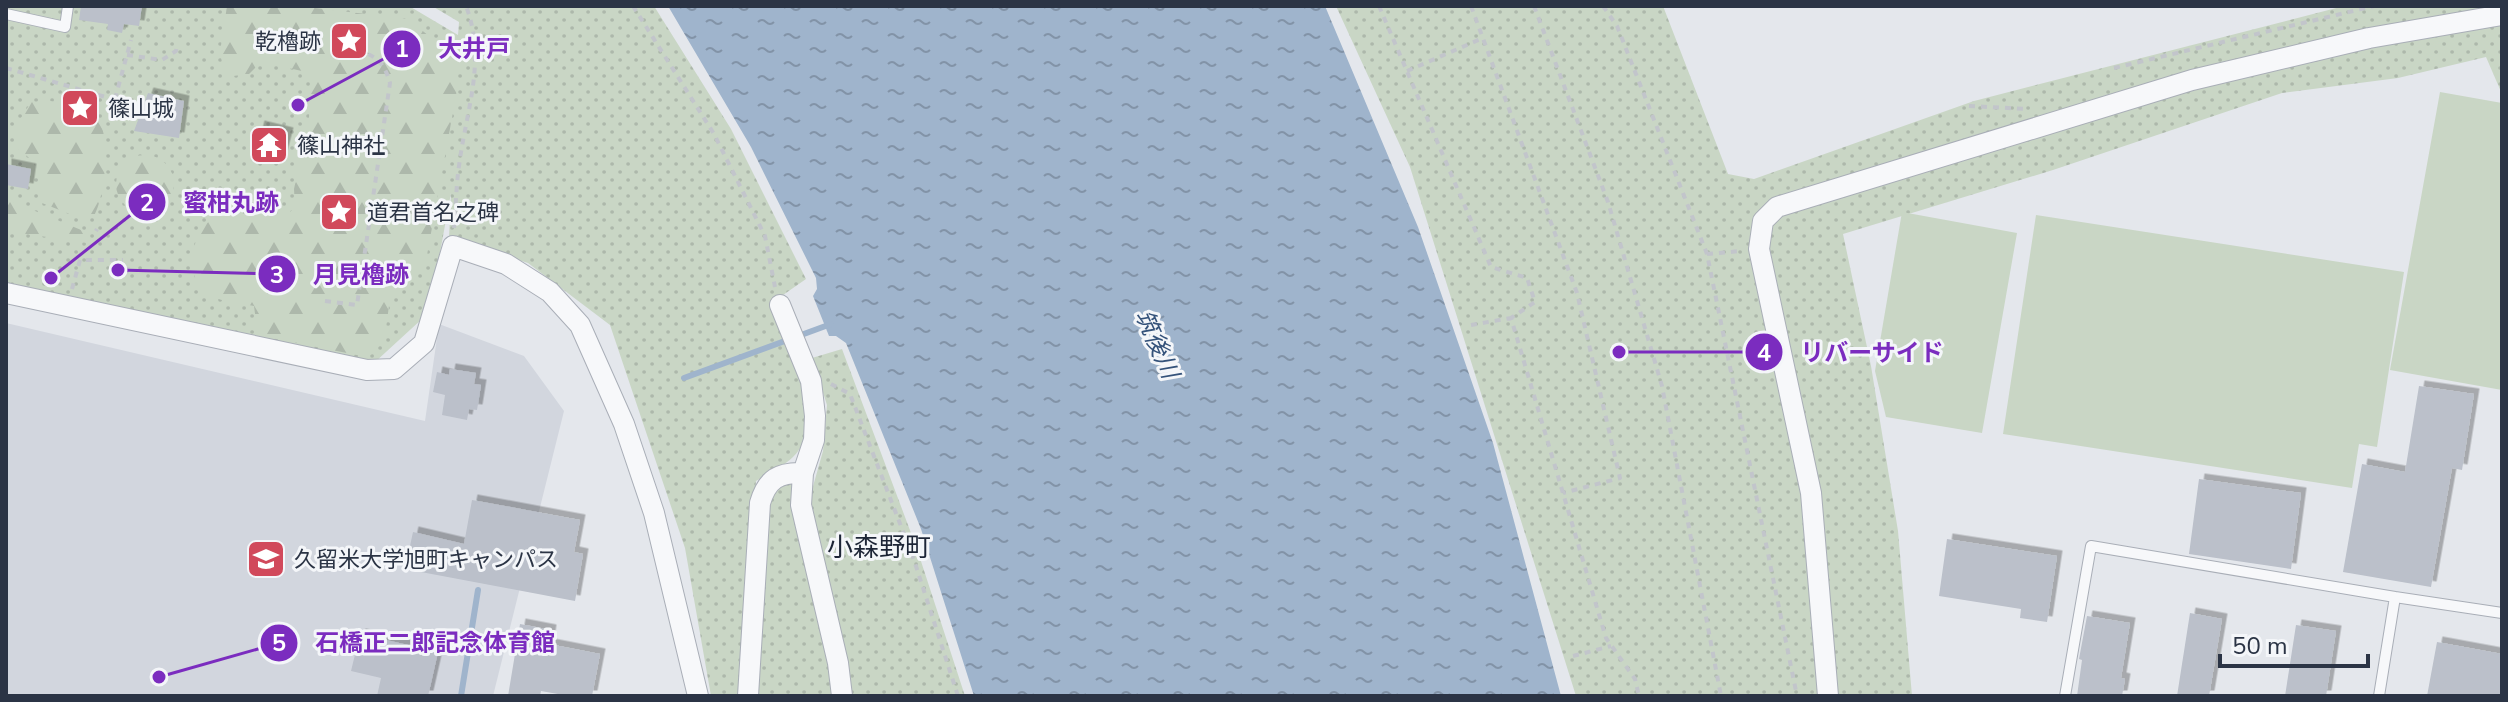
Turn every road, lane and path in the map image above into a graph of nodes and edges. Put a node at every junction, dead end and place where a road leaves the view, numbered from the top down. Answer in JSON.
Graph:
{"nodes":[{"id":1,"x":68,"y":6,"type":"edge"},
{"id":2,"x":466,"y":6,"type":"edge"},
{"id":3,"x":633,"y":6,"type":"edge"},
{"id":4,"x":1379,"y":6,"type":"edge"},
{"id":5,"x":1471,"y":6,"type":"edge"},
{"id":6,"x":1534,"y":6,"type":"edge"},
{"id":7,"x":1603,"y":6,"type":"edge"},
{"id":8,"x":2374,"y":6,"type":"edge"},
{"id":9,"x":6,"y":14,"type":"edge"},
{"id":10,"x":2502,"y":15,"type":"edge"},
{"id":11,"x":1483,"y":38,"type":"junction"},
{"id":12,"x":131,"y":40,"type":"dead end"},
{"id":13,"x":177,"y":44,"type":"dead end"},
{"id":14,"x":352,"y":49,"type":"dead end"},
{"id":15,"x":127,"y":55,"type":"junction"},
{"id":16,"x":6,"y":68,"type":"edge"},
{"id":17,"x":2114,"y":68,"type":"dead end"},
{"id":18,"x":1407,"y":71,"type":"junction"},
{"id":19,"x":80,"y":89,"type":"junction"},
{"id":20,"x":115,"y":99,"type":"junction"},
{"id":21,"x":140,"y":107,"type":"dead end"},
{"id":22,"x":72,"y":117,"type":"dead end"},
{"id":23,"x":453,"y":246,"type":"junction"},
{"id":24,"x":1759,"y":249,"type":"junction"},
{"id":25,"x":1707,"y":254,"type":"junction"},
{"id":26,"x":127,"y":273,"type":"dead end"},
{"id":27,"x":6,"y":293,"type":"edge"},
{"id":28,"x":325,"y":301,"type":"dead end"},
{"id":29,"x":780,"y":305,"type":"joint"},
{"id":30,"x":68,"y":306,"type":"junction"},
{"id":31,"x":1511,"y":318,"type":"junction"},
{"id":32,"x":1471,"y":325,"type":"dead end"},
{"id":33,"x":811,"y":381,"type":"junction"},
{"id":34,"x":803,"y":473,"type":"junction"},
{"id":35,"x":1563,"y":493,"type":"junction"},
{"id":36,"x":2395,"y":597,"type":"junction"},
{"id":37,"x":2502,"y":613,"type":"edge"},
{"id":38,"x":1611,"y":646,"type":"junction"},
{"id":39,"x":1573,"y":656,"type":"dead end"},
{"id":40,"x":698,"y":696,"type":"edge"},
{"id":41,"x":748,"y":696,"type":"edge"},
{"id":42,"x":842,"y":696,"type":"edge"},
{"id":43,"x":958,"y":696,"type":"edge"},
{"id":44,"x":1639,"y":696,"type":"edge"},
{"id":45,"x":1721,"y":696,"type":"edge"},
{"id":46,"x":1797,"y":696,"type":"edge"},
{"id":47,"x":1828,"y":696,"type":"edge"},
{"id":48,"x":2065,"y":696,"type":"edge"},
{"id":49,"x":2379,"y":696,"type":"edge"}],
"edges":[{"from":1,"to":9,"type":"lane"},
{"from":2,"to":23,"type":"path"},
{"from":3,"to":29,"type":"path"},
{"from":4,"to":18,"type":"path"},
{"from":5,"to":11,"type":"path"},
{"from":6,"to":45,"type":"path"},
{"from":7,"to":25,"type":"path"},
{"from":8,"to":17,"type":"path"},
{"from":10,"to":24,"type":"street"},
{"from":11,"to":18,"type":"path"},
{"from":11,"to":35,"type":"path"},
{"from":12,"to":15,"type":"path"},
{"from":13,"to":15,"type":"path"},
{"from":14,"to":28,"type":"path"},
{"from":15,"to":20,"type":"path"},
{"from":16,"to":19,"type":"path"},
{"from":18,"to":31,"type":"path"},
{"from":19,"to":20,"type":"path"},
{"from":19,"to":22,"type":"path"},
{"from":20,"to":21,"type":"path"},
{"from":23,"to":30,"type":"street"},
{"from":23,"to":40,"type":"street"},
{"from":24,"to":25,"type":"path"},
{"from":24,"to":47,"type":"street"},
{"from":25,"to":46,"type":"path"},
{"from":26,"to":30,"type":"path"},
{"from":27,"to":30,"type":"street"},
{"from":29,"to":33,"type":"street"},
{"from":31,"to":32,"type":"path"},
{"from":31,"to":35,"type":"path"},
{"from":33,"to":34,"type":"street"},
{"from":33,"to":43,"type":"path"},
{"from":34,"to":41,"type":"street"},
{"from":34,"to":42,"type":"street"},
{"from":35,"to":38,"type":"path"},
{"from":36,"to":37,"type":"lane"},
{"from":36,"to":48,"type":"lane"},
{"from":36,"to":49,"type":"lane"},
{"from":38,"to":39,"type":"path"},
{"from":38,"to":44,"type":"path"}]}
